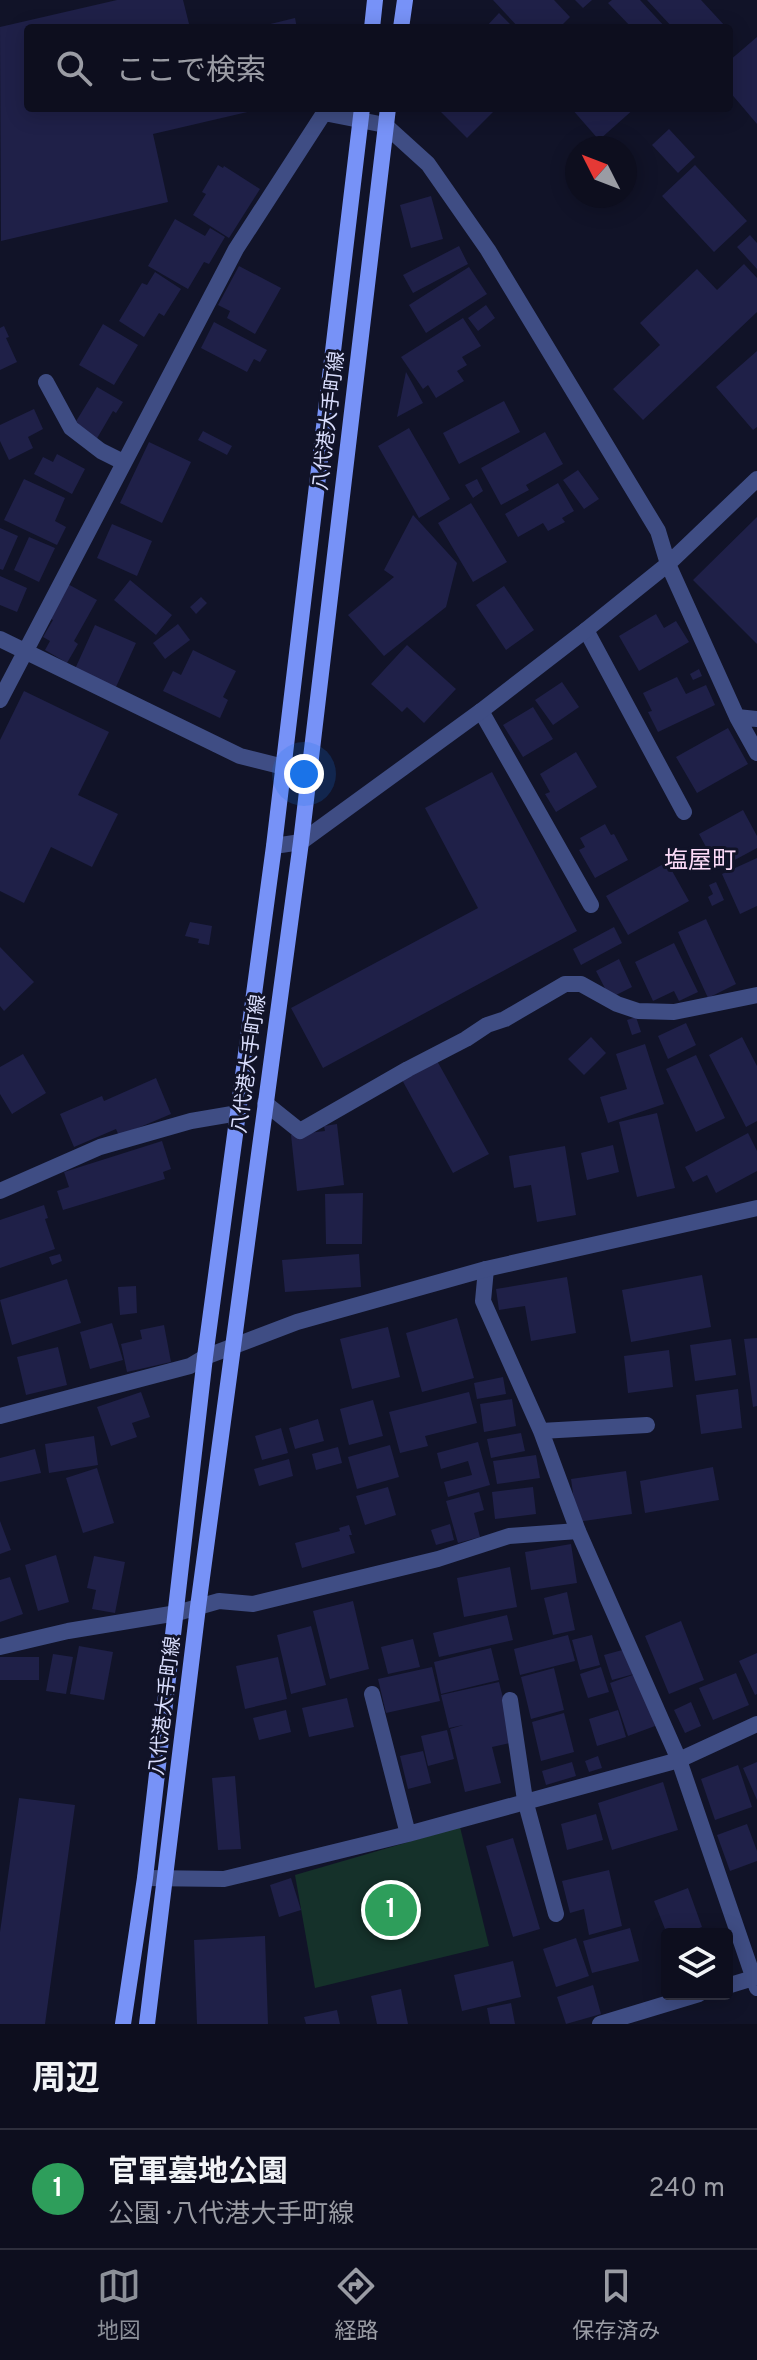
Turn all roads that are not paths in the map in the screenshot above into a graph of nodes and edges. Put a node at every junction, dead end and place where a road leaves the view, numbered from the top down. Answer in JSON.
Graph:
{"nodes":[{"id":1,"x":375,"y":0,"type":"edge"},
{"id":2,"x":405,"y":0,"type":"edge"},
{"id":3,"x":372,"y":24,"type":"edge"},
{"id":4,"x":402,"y":24,"type":"edge"},
{"id":5,"x":361,"y":114,"type":"edge"},
{"id":6,"x":386,"y":116,"type":"edge"},
{"id":7,"x":46,"y":382,"type":"dead end"},
{"id":8,"x":123,"y":462,"type":"junction"},
{"id":9,"x":757,"y":479,"type":"edge"},
{"id":10,"x":668,"y":564,"type":"junction"},
{"id":11,"x":586,"y":630,"type":"junction"},
{"id":12,"x":0,"y":639,"type":"edge"},
{"id":13,"x":27,"y":652,"type":"junction"},
{"id":14,"x":0,"y":700,"type":"edge"},
{"id":15,"x":481,"y":711,"type":"junction"},
{"id":16,"x":737,"y":717,"type":"junction"},
{"id":17,"x":757,"y":719,"type":"edge"},
{"id":18,"x":757,"y":753,"type":"edge"},
{"id":19,"x":284,"y":767,"type":"junction"},
{"id":20,"x":684,"y":812,"type":"dead end"},
{"id":21,"x":301,"y":842,"type":"junction"},
{"id":22,"x":274,"y":846,"type":"junction"},
{"id":23,"x":591,"y":905,"type":"dead end"},
{"id":24,"x":757,"y":995,"type":"edge"},
{"id":25,"x":265,"y":1103,"type":"junction"},
{"id":26,"x":238,"y":1113,"type":"junction"},
{"id":27,"x":0,"y":1191,"type":"edge"},
{"id":28,"x":757,"y":1208,"type":"edge"},
{"id":29,"x":486,"y":1269,"type":"junction"},
{"id":30,"x":233,"y":1345,"type":"junction"},
{"id":31,"x":205,"y":1357,"type":"junction"},
{"id":32,"x":0,"y":1416,"type":"edge"},
{"id":33,"x":647,"y":1425,"type":"dead end"},
{"id":34,"x":541,"y":1431,"type":"junction"},
{"id":35,"x":578,"y":1531,"type":"junction"},
{"id":36,"x":198,"y":1607,"type":"junction"},
{"id":37,"x":177,"y":1613,"type":"junction"},
{"id":38,"x":0,"y":1647,"type":"edge"},
{"id":39,"x":372,"y":1694,"type":"dead end"},
{"id":40,"x":510,"y":1700,"type":"dead end"},
{"id":41,"x":757,"y":1724,"type":"edge"},
{"id":42,"x":679,"y":1760,"type":"junction"},
{"id":43,"x":525,"y":1800,"type":"junction"},
{"id":44,"x":408,"y":1834,"type":"junction"},
{"id":45,"x":145,"y":1878,"type":"junction"},
{"id":46,"x":164,"y":1880,"type":"junction"},
{"id":47,"x":556,"y":1914,"type":"dead end"},
{"id":48,"x":756,"y":1981,"type":"edge"},
{"id":49,"x":733,"y":1985,"type":"edge"},
{"id":50,"x":679,"y":2000,"type":"edge"},
{"id":51,"x":123,"y":2024,"type":"edge"},
{"id":52,"x":147,"y":2024,"type":"edge"},
{"id":53,"x":600,"y":2024,"type":"edge"}],
"edges":[{"from":1,"to":3,"type":"main road"},
{"from":2,"to":4,"type":"main road"},
{"from":5,"to":6,"type":"street"},
{"from":5,"to":8,"type":"street"},
{"from":5,"to":19,"type":"main road","name":"八代港大手町線"},
{"from":6,"to":10,"type":"street"},
{"from":6,"to":21,"type":"main road","name":"八代港大手町線"},
{"from":7,"to":8,"type":"street"},
{"from":8,"to":13,"type":"street"},
{"from":9,"to":10,"type":"street"},
{"from":10,"to":11,"type":"street"},
{"from":10,"to":16,"type":"street"},
{"from":11,"to":15,"type":"street"},
{"from":11,"to":20,"type":"street"},
{"from":12,"to":13,"type":"street"},
{"from":13,"to":14,"type":"street"},
{"from":13,"to":19,"type":"street"},
{"from":15,"to":21,"type":"street"},
{"from":15,"to":23,"type":"street"},
{"from":16,"to":17,"type":"street"},
{"from":16,"to":18,"type":"street"},
{"from":19,"to":22,"type":"main road","name":"八代港大手町線"},
{"from":21,"to":22,"type":"street"},
{"from":21,"to":25,"type":"main road","name":"八代港大手町線"},
{"from":22,"to":26,"type":"main road","name":"八代港大手町線"},
{"from":24,"to":25,"type":"street"},
{"from":25,"to":30,"type":"main road","name":"八代港大手町線"},
{"from":26,"to":27,"type":"street"},
{"from":26,"to":31,"type":"main road","name":"八代港大手町線"},
{"from":28,"to":29,"type":"street"},
{"from":29,"to":30,"type":"street"},
{"from":29,"to":34,"type":"street"},
{"from":30,"to":31,"type":"street"},
{"from":30,"to":36,"type":"main road","name":"八代港大手町線"},
{"from":31,"to":32,"type":"street"},
{"from":31,"to":37,"type":"main road","name":"八代港大手町線"},
{"from":33,"to":34,"type":"street"},
{"from":34,"to":35,"type":"street"},
{"from":35,"to":36,"type":"street"},
{"from":35,"to":42,"type":"street"},
{"from":36,"to":37,"type":"street"},
{"from":36,"to":46,"type":"main road","name":"八代港大手町線"},
{"from":37,"to":38,"type":"street"},
{"from":37,"to":45,"type":"main road","name":"八代港大手町線"},
{"from":39,"to":44,"type":"street"},
{"from":40,"to":43,"type":"street"},
{"from":41,"to":42,"type":"street"},
{"from":42,"to":43,"type":"street"},
{"from":42,"to":48,"type":"street"},
{"from":43,"to":44,"type":"street"},
{"from":43,"to":47,"type":"street"},
{"from":44,"to":46,"type":"street"},
{"from":45,"to":46,"type":"street"},
{"from":45,"to":51,"type":"main road","name":"八代港大手町線"},
{"from":46,"to":52,"type":"main road","name":"八代港大手町線"},
{"from":48,"to":49,"type":"street"},
{"from":50,"to":53,"type":"street"}]}
